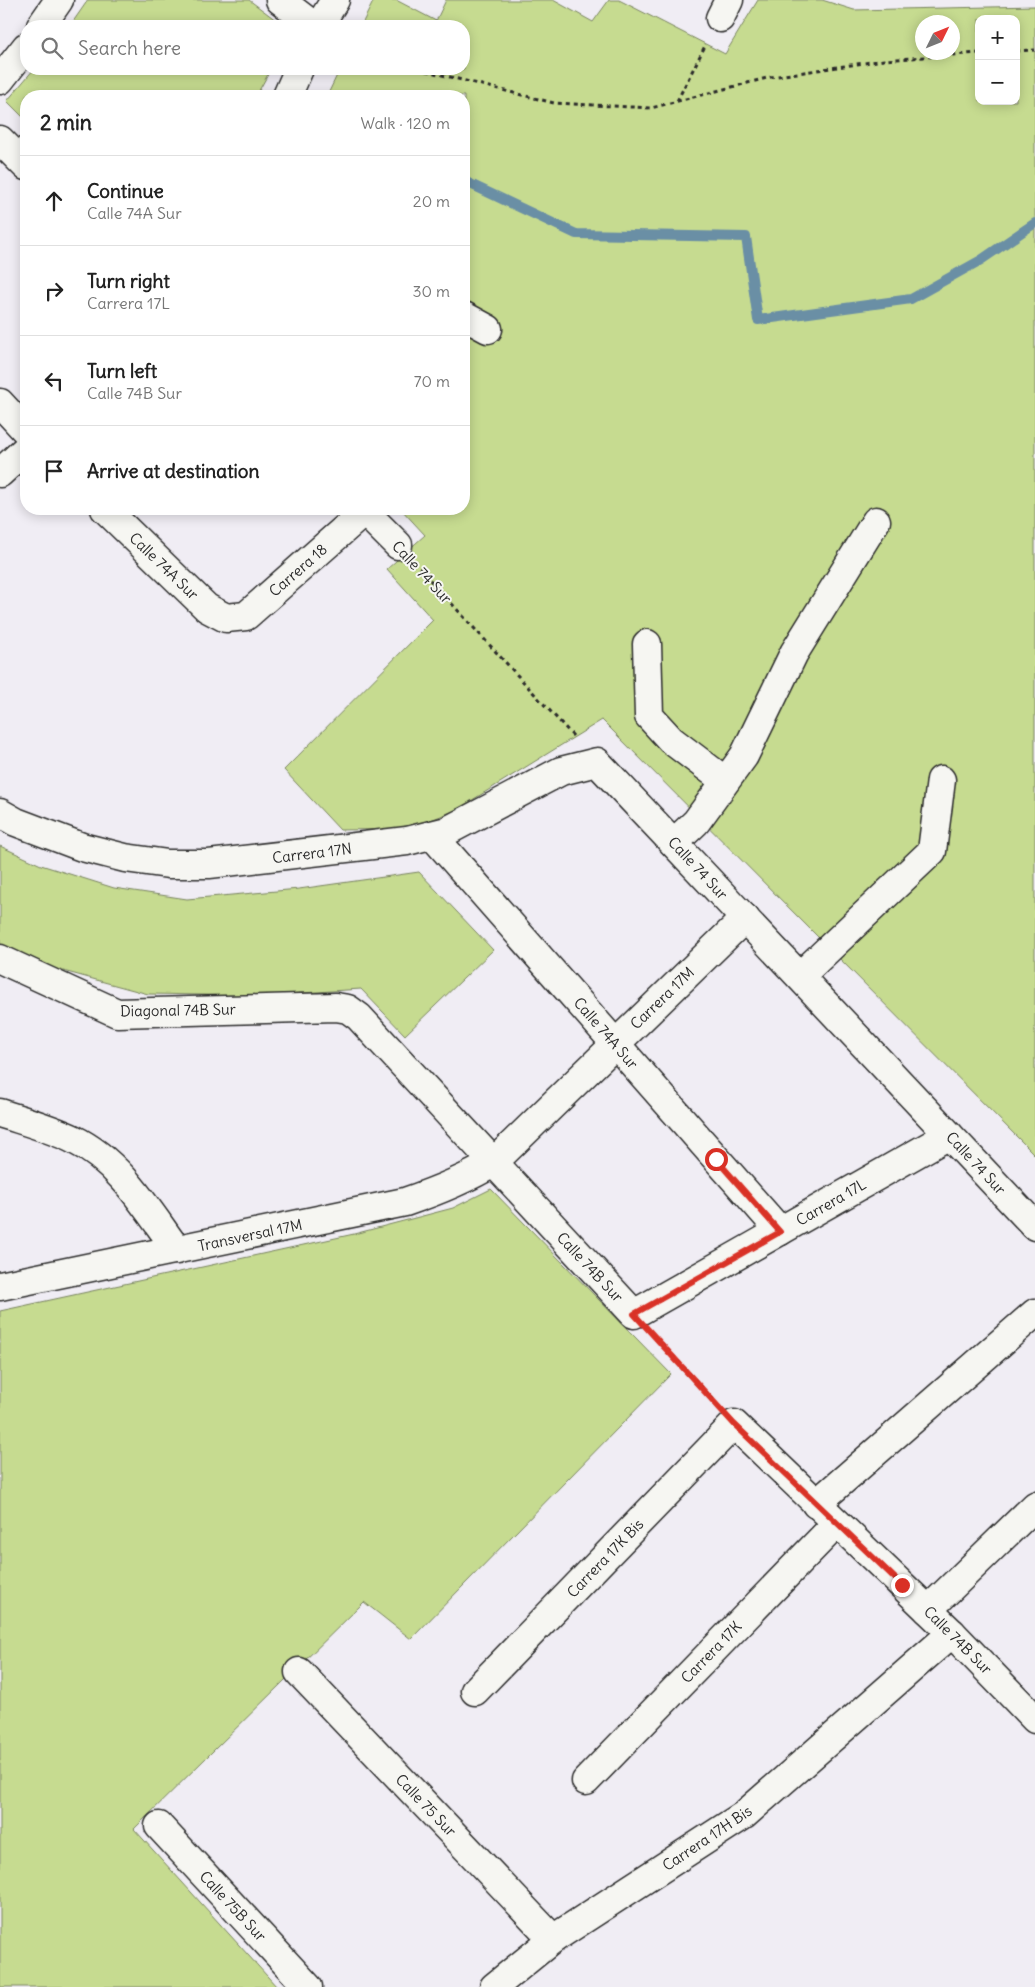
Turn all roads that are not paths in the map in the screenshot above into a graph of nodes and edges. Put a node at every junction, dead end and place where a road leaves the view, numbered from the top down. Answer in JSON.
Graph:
{"nodes":[{"id":1,"x":60,"y":0,"type":"edge"},
{"id":2,"x":280,"y":0,"type":"edge"},
{"id":3,"x":335,"y":0,"type":"edge"},
{"id":4,"x":45,"y":20,"type":"edge"},
{"id":5,"x":306,"y":20,"type":"edge"},
{"id":6,"x":323,"y":20,"type":"edge"},
{"id":7,"x":20,"y":53,"type":"edge"},
{"id":8,"x":2,"y":72,"type":"edge"},
{"id":9,"x":297,"y":75,"type":"edge"},
{"id":10,"x":290,"y":90,"type":"edge"},
{"id":11,"x":0,"y":140,"type":"edge"},
{"id":12,"x":20,"y":160,"type":"edge"},
{"id":13,"x":470,"y":319,"type":"edge"},
{"id":14,"x":488,"y":329,"type":"dead end"},
{"id":15,"x":0,"y":403,"type":"edge"},
{"id":16,"x":20,"y":425,"type":"edge"},
{"id":17,"x":20,"y":455,"type":"edge"},
{"id":18,"x":0,"y":473,"type":"edge"},
{"id":19,"x":111,"y":515,"type":"edge"},
{"id":20,"x":357,"y":515,"type":"edge"},
{"id":21,"x":368,"y":515,"type":"edge"},
{"id":22,"x":876,"y":521,"type":"dead end"},
{"id":23,"x":398,"y":545,"type":"road end"},
{"id":24,"x":226,"y":618,"type":"joint"},
{"id":25,"x":647,"y":644,"type":"dead end"},
{"id":26,"x":597,"y":762,"type":"joint"},
{"id":27,"x":941,"y":780,"type":"dead end"},
{"id":28,"x":725,"y":781,"type":"junction"},
{"id":29,"x":8,"y":817,"type":"edge"},
{"id":30,"x":432,"y":835,"type":"junction"},
{"id":31,"x":674,"y":843,"type":"junction"},
{"id":32,"x":745,"y":918,"type":"junction"},
{"id":33,"x":0,"y":959,"type":"edge"},
{"id":34,"x":800,"y":976,"type":"junction"},
{"id":35,"x":336,"y":1006,"type":"joint"},
{"id":36,"x":616,"y":1043,"type":"junction"},
{"id":37,"x":0,"y":1113,"type":"edge"},
{"id":38,"x":949,"y":1135,"type":"junction"},
{"id":39,"x":493,"y":1163,"type":"junction"},
{"id":40,"x":1035,"y":1226,"type":"edge"},
{"id":41,"x":780,"y":1232,"type":"junction"},
{"id":42,"x":177,"y":1250,"type":"junction"},
{"id":43,"x":0,"y":1286,"type":"edge"},
{"id":44,"x":1035,"y":1313,"type":"edge"},
{"id":45,"x":634,"y":1314,"type":"joint"},
{"id":46,"x":734,"y":1424,"type":"joint"},
{"id":47,"x":816,"y":1504,"type":"junction"},
{"id":48,"x":1035,"y":1506,"type":"edge"},
{"id":49,"x":837,"y":1523,"type":"junction"},
{"id":50,"x":928,"y":1610,"type":"junction"},
{"id":51,"x":952,"y":1633,"type":"junction"},
{"id":52,"x":299,"y":1672,"type":"dead end"},
{"id":53,"x":475,"y":1691,"type":"dead end"},
{"id":54,"x":1031,"y":1708,"type":"edge"},
{"id":55,"x":586,"y":1781,"type":"dead end"},
{"id":56,"x":159,"y":1826,"type":"dead end"},
{"id":57,"x":553,"y":1939,"type":"junction"},
{"id":58,"x":308,"y":1987,"type":"edge"},
{"id":59,"x":494,"y":1987,"type":"edge"}],
"edges":[{"from":1,"to":4,"type":"street"},
{"from":2,"to":5,"type":"street"},
{"from":3,"to":6,"type":"street"},
{"from":7,"to":8,"type":"street"},
{"from":9,"to":10,"type":"street"},
{"from":11,"to":12,"type":"street"},
{"from":13,"to":14,"type":"street"},
{"from":15,"to":16,"type":"street"},
{"from":17,"to":18,"type":"street"},
{"from":19,"to":24,"type":"street","name":"Calle 74A Sur"},
{"from":20,"to":24,"type":"street","name":"Carrera 18"},
{"from":21,"to":23,"type":"street","name":"Calle 74 Sur"},
{"from":22,"to":28,"type":"street"},
{"from":25,"to":28,"type":"street"},
{"from":26,"to":30,"type":"street","name":"Carrera 17N"},
{"from":26,"to":31,"type":"street","name":"Calle 74 Sur"},
{"from":27,"to":34,"type":"street"},
{"from":28,"to":31,"type":"street"},
{"from":29,"to":30,"type":"street","name":"Carrera 17N"},
{"from":30,"to":36,"type":"street","name":"Calle 74A Sur"},
{"from":31,"to":32,"type":"street","name":"Calle 74 Sur"},
{"from":32,"to":34,"type":"street","name":"Calle 74 Sur"},
{"from":32,"to":36,"type":"street","name":"Carrera 17M"},
{"from":33,"to":35,"type":"street","name":"Diagonal 74B Sur"},
{"from":34,"to":38,"type":"street","name":"Calle 74 Sur"},
{"from":35,"to":39,"type":"street","name":"Calle 74B Sur"},
{"from":36,"to":39,"type":"street","name":"Carrera 17M"},
{"from":36,"to":41,"type":"street","name":"Calle 74A Sur"},
{"from":37,"to":42,"type":"street"},
{"from":38,"to":40,"type":"street","name":"Calle 74 Sur"},
{"from":38,"to":41,"type":"street","name":"Carrera 17L"},
{"from":39,"to":42,"type":"street","name":"Transversal 17M"},
{"from":39,"to":45,"type":"street","name":"Calle 74B Sur"},
{"from":41,"to":45,"type":"street","name":"Carrera 17L"},
{"from":42,"to":43,"type":"street","name":"Transversal 17M"},
{"from":44,"to":47,"type":"street"},
{"from":46,"to":47,"type":"street","name":"Calle 74B Sur"},
{"from":46,"to":53,"type":"street","name":"Carrera 17K Bis"},
{"from":47,"to":49,"type":"street","name":"Calle 74B Sur"},
{"from":48,"to":50,"type":"street"},
{"from":49,"to":50,"type":"street","name":"Calle 74B Sur"},
{"from":49,"to":55,"type":"street","name":"Carrera 17K"},
{"from":50,"to":51,"type":"street","name":"Calle 74B Sur"},
{"from":51,"to":54,"type":"street","name":"Calle 74B Sur"},
{"from":51,"to":57,"type":"street","name":"Carrera 17H Bis"},
{"from":52,"to":57,"type":"street","name":"Calle 75 Sur"},
{"from":56,"to":58,"type":"street","name":"Calle 75B Sur"},
{"from":57,"to":59,"type":"street","name":"Carrera 17H Bis"}]}
